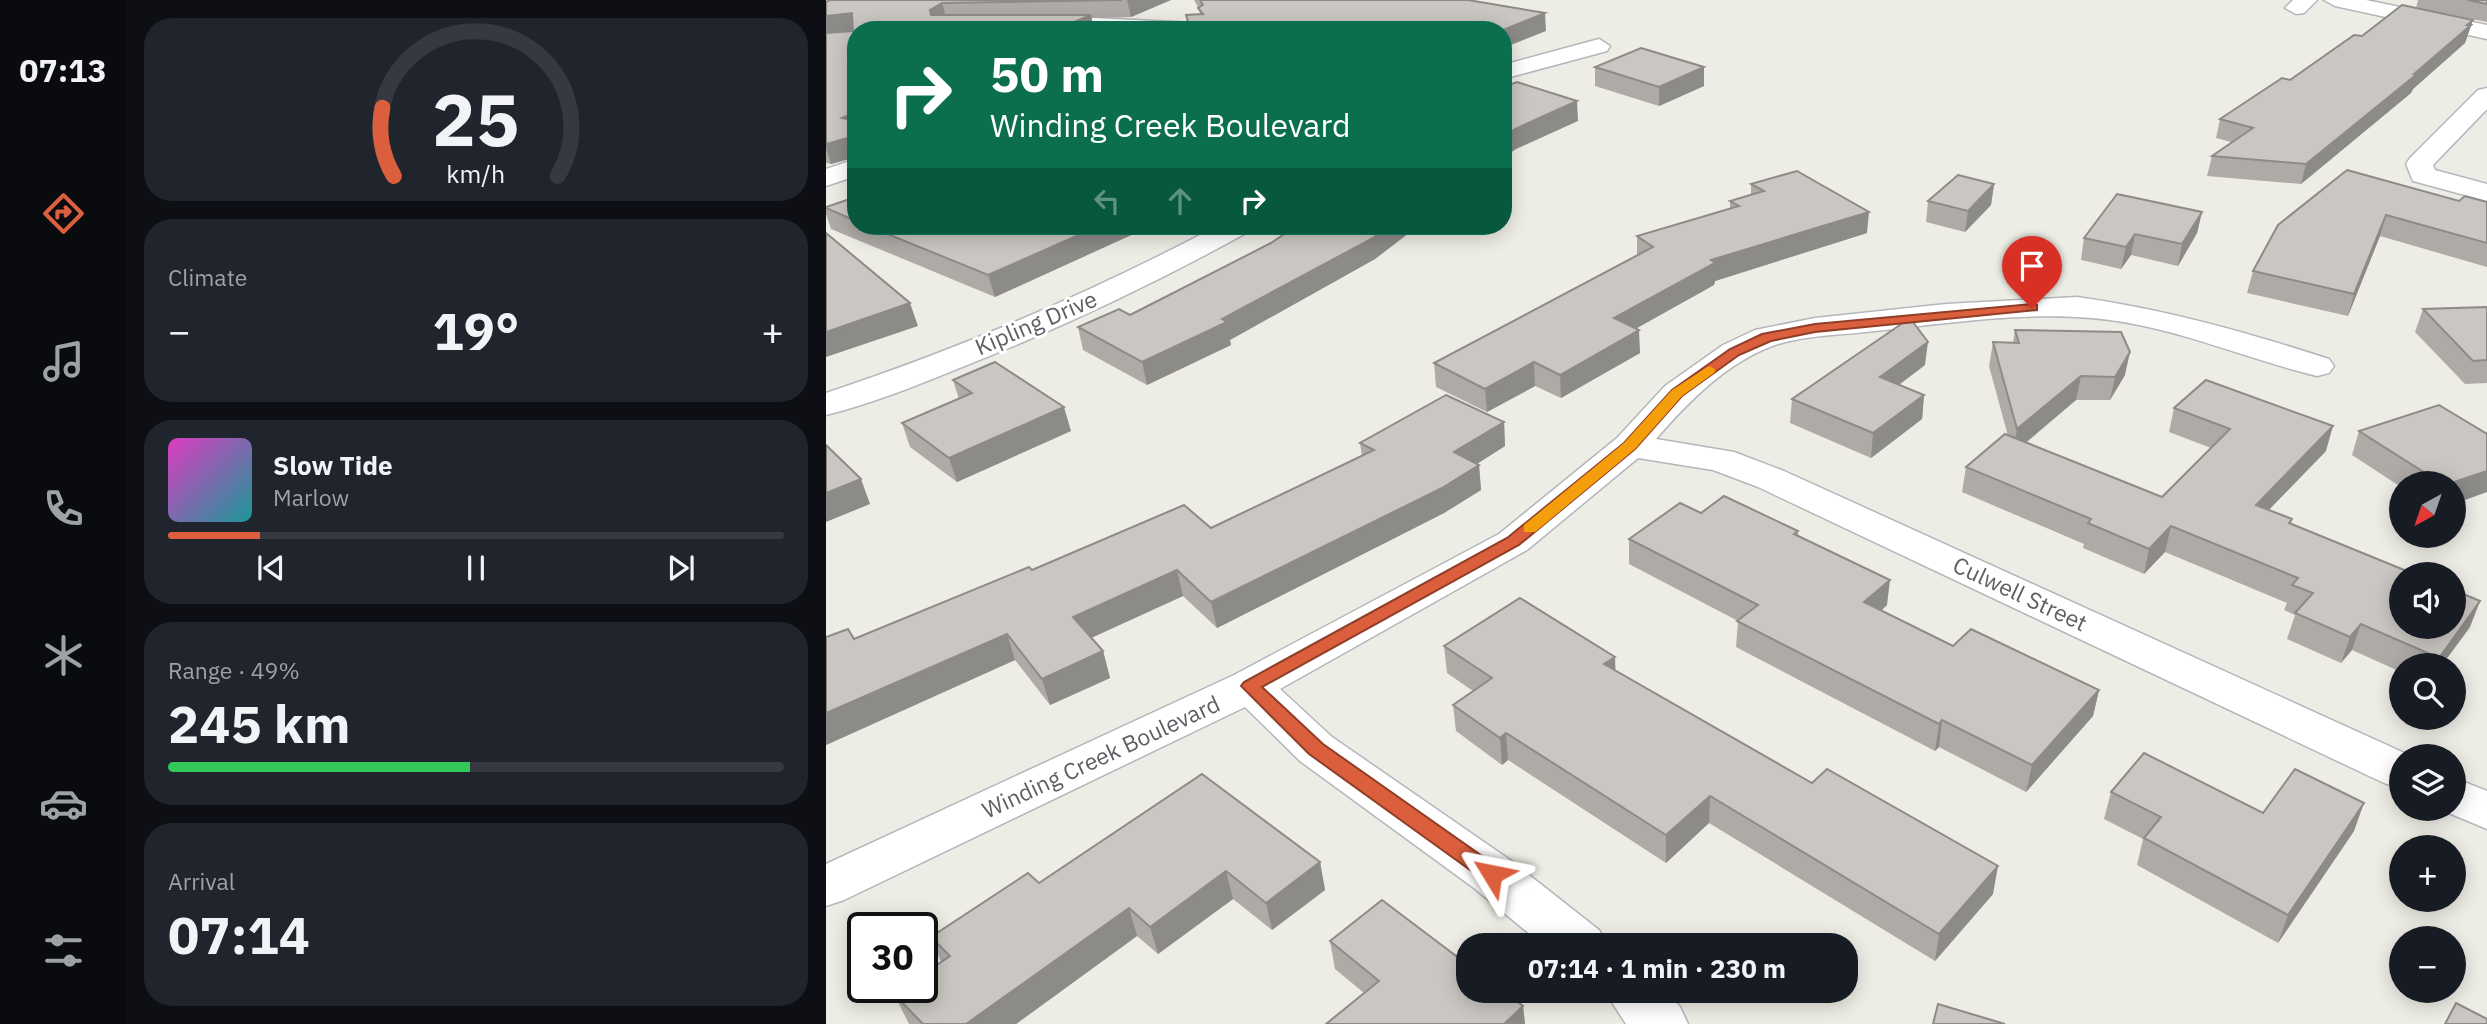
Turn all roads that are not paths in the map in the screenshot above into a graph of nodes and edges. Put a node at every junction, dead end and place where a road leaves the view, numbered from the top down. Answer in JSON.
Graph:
{"nodes":[{"id":1,"x":2335,"y":0,"type":"edge"},
{"id":2,"x":2487,"y":32,"type":"edge"},
{"id":3,"x":1599,"y":46,"type":"dead end"},
{"id":4,"x":1512,"y":70,"type":"edge"},
{"id":5,"x":2487,"y":95,"type":"edge"},
{"id":6,"x":847,"y":170,"type":"edge"},
{"id":7,"x":826,"y":178,"type":"edge"},
{"id":8,"x":2487,"y":193,"type":"edge"},
{"id":9,"x":1221,"y":235,"type":"edge"},
{"id":10,"x":2317,"y":366,"type":"dead end"},
{"id":11,"x":826,"y":405,"type":"edge"},
{"id":12,"x":1630,"y":446,"type":"junction"},
{"id":13,"x":1250,"y":686,"type":"junction"},
{"id":14,"x":2389,"y":765,"type":"edge"},
{"id":15,"x":2466,"y":801,"type":"edge"},
{"id":16,"x":2487,"y":811,"type":"edge"},
{"id":17,"x":826,"y":886,"type":"edge"},
{"id":18,"x":1565,"y":933,"type":"edge"},
{"id":19,"x":1642,"y":1003,"type":"edge"},
{"id":20,"x":1660,"y":1024,"type":"edge"}],
"edges":[{"from":1,"to":2,"type":"street"},
{"from":3,"to":4,"type":"street"},
{"from":5,"to":8,"type":"street"},
{"from":6,"to":7,"type":"street"},
{"from":9,"to":11,"type":"street","name":"Kipling Drive"},
{"from":10,"to":12,"type":"street","name":"Winding Creek Boulevard"},
{"from":12,"to":13,"type":"street","name":"Winding Creek Boulevard"},
{"from":12,"to":14,"type":"street","name":"Culwell Street"},
{"from":13,"to":17,"type":"street","name":"Winding Creek Boulevard"},
{"from":13,"to":18,"type":"street"},
{"from":15,"to":16,"type":"street"},
{"from":19,"to":20,"type":"street"}]}
